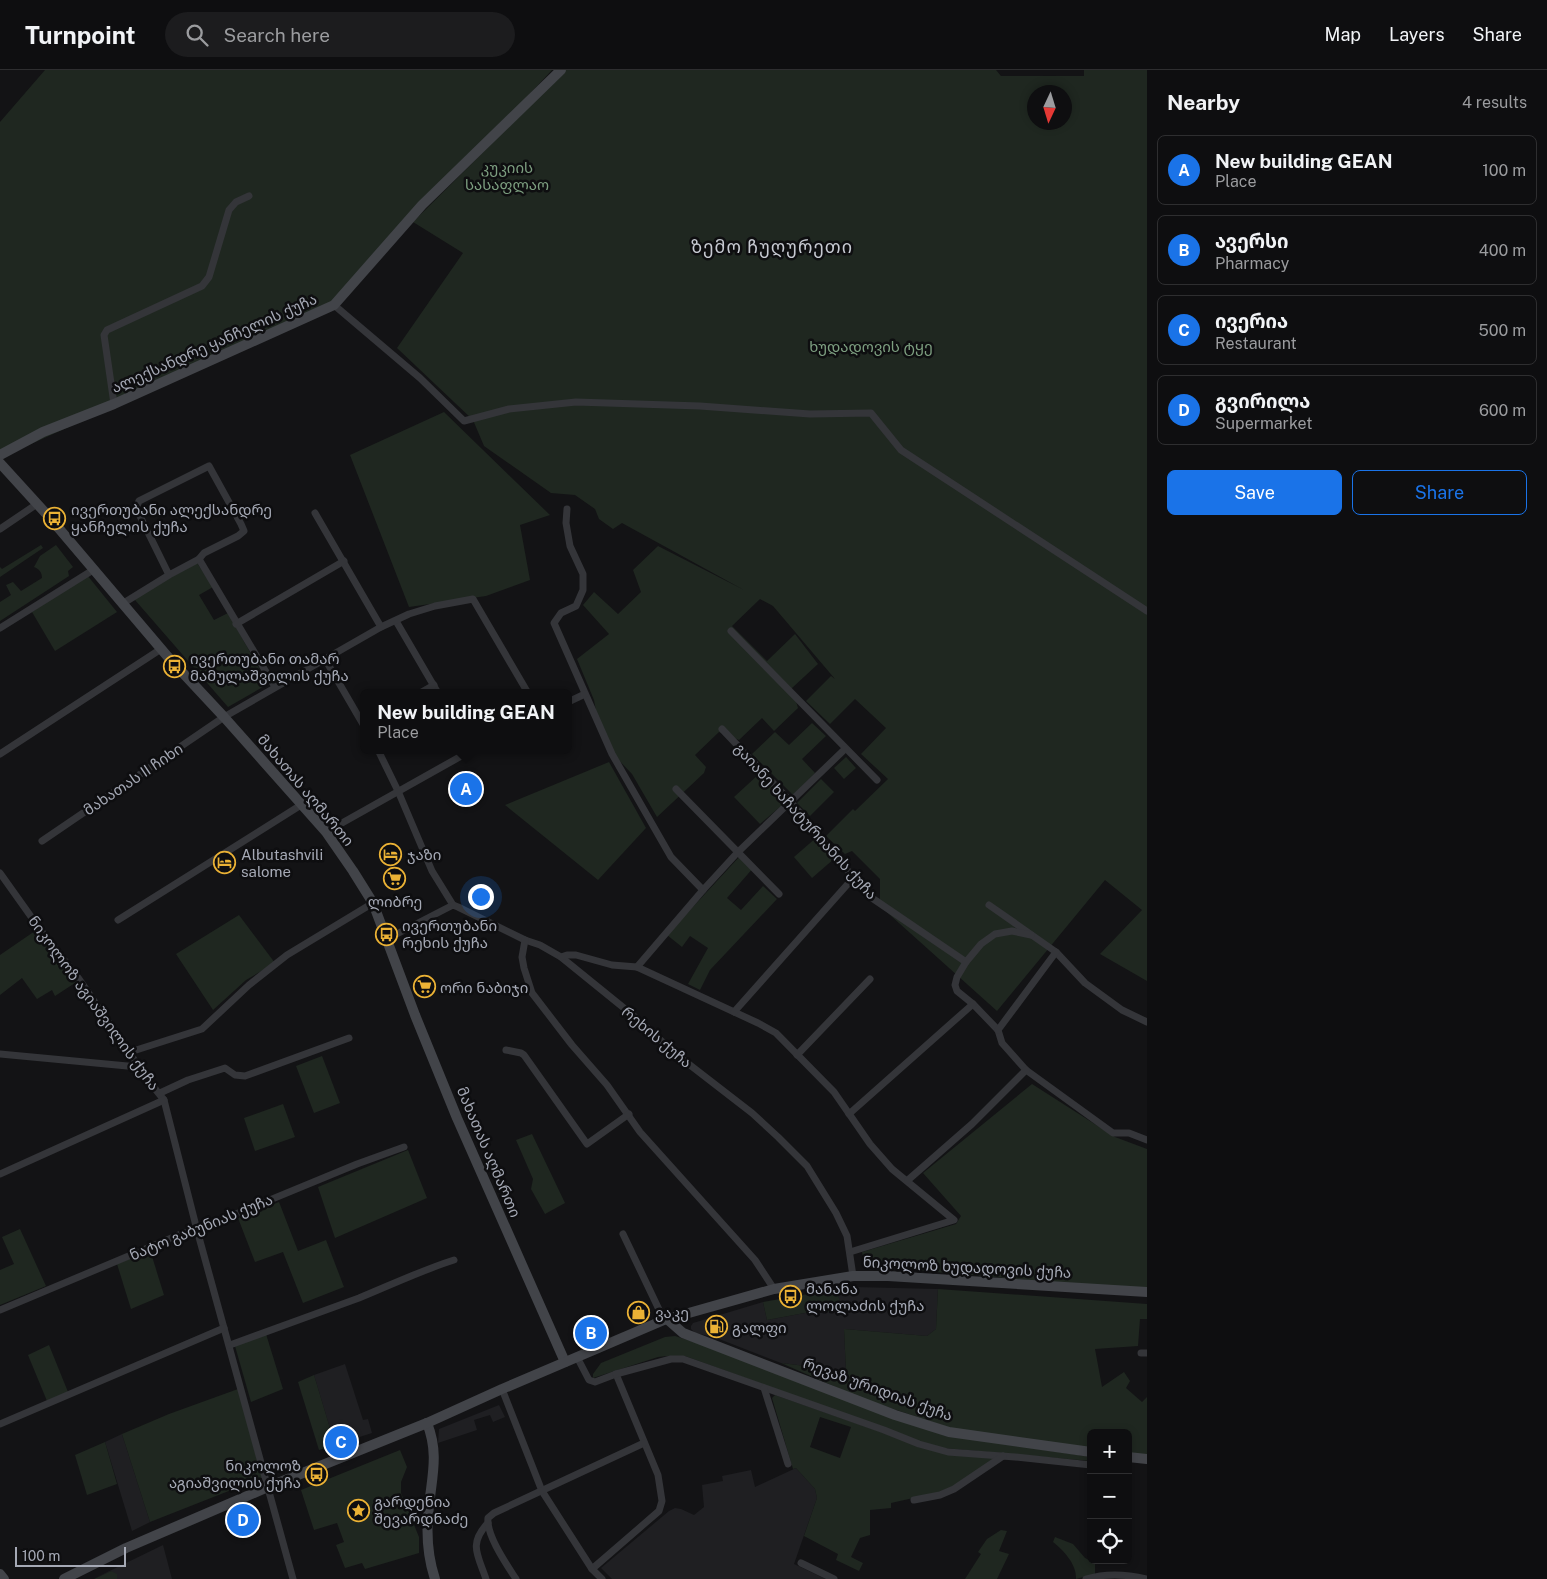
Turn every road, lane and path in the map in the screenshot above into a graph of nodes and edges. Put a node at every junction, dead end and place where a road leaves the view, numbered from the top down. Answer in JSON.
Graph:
{"nodes":[{"id":1,"x":561,"y":70,"type":"edge"},
{"id":2,"x":249,"y":196,"type":"dead end"},
{"id":3,"x":334,"y":305,"type":"junction"},
{"id":4,"x":114,"y":404,"type":"junction"},
{"id":5,"x":0,"y":454,"type":"edge"},
{"id":6,"x":0,"y":462,"type":"edge"},
{"id":7,"x":38,"y":504,"type":"junction"},
{"id":8,"x":567,"y":509,"type":"dead end"},
{"id":9,"x":316,"y":513,"type":"dead end"},
{"id":10,"x":0,"y":529,"type":"edge"},
{"id":11,"x":199,"y":559,"type":"junction"},
{"id":12,"x":344,"y":561,"type":"junction"},
{"id":13,"x":93,"y":570,"type":"junction"},
{"id":14,"x":169,"y":575,"type":"junction"},
{"id":15,"x":122,"y":604,"type":"junction"},
{"id":16,"x":1147,"y":611,"type":"edge"},
{"id":17,"x":396,"y":620,"type":"junction"},
{"id":18,"x":236,"y":624,"type":"junction"},
{"id":19,"x":381,"y":627,"type":"junction"},
{"id":20,"x":0,"y":628,"type":"edge"},
{"id":21,"x":731,"y":631,"type":"dead end"},
{"id":22,"x":161,"y":649,"type":"junction"},
{"id":23,"x":326,"y":659,"type":"junction"},
{"id":24,"x":434,"y":685,"type":"junction"},
{"id":25,"x":275,"y":687,"type":"junction"},
{"id":26,"x":427,"y":689,"type":"edge"},
{"id":27,"x":436,"y":689,"type":"edge"},
{"id":28,"x":526,"y":689,"type":"edge"},
{"id":29,"x":585,"y":694,"type":"junction"},
{"id":30,"x":572,"y":700,"type":"edge"},
{"id":31,"x":224,"y":717,"type":"junction"},
{"id":32,"x":360,"y":720,"type":"edge"},
{"id":33,"x":722,"y":729,"type":"dead end"},
{"id":34,"x":846,"y":749,"type":"junction"},
{"id":35,"x":0,"y":754,"type":"edge"},
{"id":36,"x":380,"y":754,"type":"edge"},
{"id":37,"x":465,"y":754,"type":"edge"},
{"id":38,"x":876,"y":780,"type":"dead end"},
{"id":39,"x":676,"y":789,"type":"dead end"},
{"id":40,"x":398,"y":791,"type":"junction"},
{"id":41,"x":790,"y":801,"type":"junction"},
{"id":42,"x":301,"y":805,"type":"junction"},
{"id":43,"x":326,"y":832,"type":"junction"},
{"id":44,"x":42,"y":842,"type":"dead end"},
{"id":45,"x":737,"y":853,"type":"junction"},
{"id":46,"x":0,"y":873,"type":"edge"},
{"id":47,"x":854,"y":877,"type":"junction"},
{"id":48,"x":703,"y":890,"type":"junction"},
{"id":49,"x":779,"y":894,"type":"dead end"},
{"id":50,"x":373,"y":903,"type":"junction"},
{"id":51,"x":452,"y":905,"type":"junction"},
{"id":52,"x":989,"y":906,"type":"dead end"},
{"id":53,"x":118,"y":920,"type":"dead end"},
{"id":54,"x":1031,"y":935,"type":"junction"},
{"id":55,"x":387,"y":939,"type":"junction"},
{"id":56,"x":525,"y":940,"type":"junction"},
{"id":57,"x":1056,"y":952,"type":"junction"},
{"id":58,"x":561,"y":957,"type":"junction"},
{"id":59,"x":966,"y":962,"type":"junction"},
{"id":60,"x":637,"y":967,"type":"junction"},
{"id":61,"x":870,"y":979,"type":"dead end"},
{"id":62,"x":973,"y":1004,"type":"junction"},
{"id":63,"x":734,"y":1012,"type":"junction"},
{"id":64,"x":1147,"y":1022,"type":"edge"},
{"id":65,"x":998,"y":1030,"type":"junction"},
{"id":66,"x":349,"y":1038,"type":"dead end"},
{"id":67,"x":506,"y":1050,"type":"dead end"},
{"id":68,"x":130,"y":1052,"type":"junction"},
{"id":69,"x":0,"y":1054,"type":"edge"},
{"id":70,"x":797,"y":1055,"type":"junction"},
{"id":71,"x":138,"y":1067,"type":"junction"},
{"id":72,"x":1026,"y":1070,"type":"junction"},
{"id":73,"x":162,"y":1097,"type":"junction"},
{"id":74,"x":629,"y":1114,"type":"junction"},
{"id":75,"x":849,"y":1114,"type":"junction"},
{"id":76,"x":1147,"y":1140,"type":"edge"},
{"id":77,"x":404,"y":1147,"type":"dead end"},
{"id":78,"x":0,"y":1174,"type":"edge"},
{"id":79,"x":908,"y":1180,"type":"junction"},
{"id":80,"x":197,"y":1230,"type":"junction"},
{"id":81,"x":624,"y":1234,"type":"dead end"},
{"id":82,"x":850,"y":1252,"type":"junction"},
{"id":83,"x":454,"y":1260,"type":"dead end"},
{"id":84,"x":853,"y":1276,"type":"junction"},
{"id":85,"x":774,"y":1289,"type":"junction"},
{"id":86,"x":1147,"y":1292,"type":"edge"},
{"id":87,"x":0,"y":1310,"type":"edge"},
{"id":88,"x":666,"y":1319,"type":"junction"},
{"id":89,"x":224,"y":1328,"type":"junction"},
{"id":90,"x":230,"y":1345,"type":"junction"},
{"id":91,"x":577,"y":1357,"type":"junction"},
{"id":92,"x":565,"y":1362,"type":"junction"},
{"id":93,"x":616,"y":1374,"type":"junction"},
{"id":94,"x":764,"y":1388,"type":"junction"},
{"id":95,"x":502,"y":1389,"type":"junction"},
{"id":96,"x":427,"y":1423,"type":"junction"},
{"id":97,"x":0,"y":1424,"type":"edge"},
{"id":98,"x":644,"y":1443,"type":"junction"},
{"id":99,"x":1087,"y":1451,"type":"edge"},
{"id":100,"x":1003,"y":1456,"type":"junction"},
{"id":101,"x":1132,"y":1457,"type":"edge"},
{"id":102,"x":1147,"y":1459,"type":"edge"},
{"id":103,"x":788,"y":1464,"type":"dead end"},
{"id":104,"x":1087,"y":1465,"type":"edge"},
{"id":105,"x":268,"y":1487,"type":"junction"},
{"id":106,"x":542,"y":1491,"type":"junction"},
{"id":107,"x":914,"y":1500,"type":"dead end"},
{"id":108,"x":488,"y":1523,"type":"junction"},
{"id":109,"x":801,"y":1563,"type":"dead end"},
{"id":110,"x":592,"y":1569,"type":"junction"},
{"id":111,"x":0,"y":1574,"type":"edge"},
{"id":112,"x":4,"y":1579,"type":"edge"},
{"id":113,"x":64,"y":1579,"type":"edge"},
{"id":114,"x":293,"y":1579,"type":"edge"},
{"id":115,"x":435,"y":1579,"type":"edge"},
{"id":116,"x":486,"y":1579,"type":"edge"},
{"id":117,"x":516,"y":1579,"type":"edge"},
{"id":118,"x":602,"y":1579,"type":"edge"},
{"id":119,"x":834,"y":1579,"type":"edge"},
{"id":120,"x":1086,"y":1579,"type":"edge"},
{"id":121,"x":1146,"y":1579,"type":"edge"}],
"edges":[{"from":1,"to":3,"type":"main road","name":"ალექსანდრე ყანჩელის ქუჩა"},
{"from":2,"to":4,"type":"street"},
{"from":3,"to":4,"type":"main road","name":"ალექსანდრე ყანჩელის ქუჩა"},
{"from":3,"to":16,"type":"street"},
{"from":4,"to":5,"type":"main road","name":"ალექსანდრე ყანჩელის ქუჩა"},
{"from":6,"to":7,"type":"main road","name":"მახათას აღმართი"},
{"from":7,"to":10,"type":"street"},
{"from":7,"to":13,"type":"main road","name":"მახათას აღმართი"},
{"from":8,"to":29,"type":"street"},
{"from":9,"to":12,"type":"street"},
{"from":11,"to":14,"type":"street"},
{"from":11,"to":14,"type":"street"},
{"from":11,"to":18,"type":"street"},
{"from":12,"to":18,"type":"street"},
{"from":12,"to":19,"type":"street"},
{"from":13,"to":15,"type":"main road","name":"მახათას აღმართი"},
{"from":13,"to":20,"type":"street"},
{"from":14,"to":15,"type":"street"},
{"from":15,"to":22,"type":"main road","name":"მახათას აღმართი"},
{"from":17,"to":19,"type":"street","name":"მახათას II ჩიხი"},
{"from":17,"to":24,"type":"street"},
{"from":17,"to":28,"type":"street","name":"მახათას II ჩიხი"},
{"from":18,"to":25,"type":"street"},
{"from":19,"to":23,"type":"street","name":"მახათას II ჩიხი"},
{"from":21,"to":34,"type":"street"},
{"from":22,"to":31,"type":"main road","name":"მახათას აღმართი"},
{"from":22,"to":35,"type":"street"},
{"from":23,"to":25,"type":"street","name":"მახათას II ჩიხი"},
{"from":23,"to":32,"type":"street"},
{"from":24,"to":26,"type":"street"},
{"from":24,"to":27,"type":"street"},
{"from":25,"to":31,"type":"street","name":"მახათას II ჩიხი"},
{"from":29,"to":30,"type":"street"},
{"from":29,"to":48,"type":"street"},
{"from":31,"to":42,"type":"main road","name":"მახათას აღმართი"},
{"from":31,"to":44,"type":"street","name":"მახათას II ჩიხი"},
{"from":33,"to":41,"type":"street","name":"გაიანე ხაჩატურიანის ქუჩა"},
{"from":34,"to":38,"type":"street"},
{"from":34,"to":41,"type":"street"},
{"from":36,"to":40,"type":"street"},
{"from":37,"to":40,"type":"street"},
{"from":39,"to":45,"type":"street"},
{"from":40,"to":43,"type":"street"},
{"from":40,"to":51,"type":"street"},
{"from":41,"to":45,"type":"street"},
{"from":41,"to":47,"type":"street","name":"გაიანე ხაჩატურიანის ქუჩა"},
{"from":42,"to":43,"type":"main road","name":"მახათას აღმართი"},
{"from":42,"to":53,"type":"street"},
{"from":43,"to":50,"type":"main road","name":"მახათას აღმართი"},
{"from":45,"to":48,"type":"street"},
{"from":45,"to":49,"type":"street"},
{"from":46,"to":68,"type":"street","name":"ნიკოლოზ აგიაშვილის ქუჩა"},
{"from":47,"to":59,"type":"street","name":"გაიანე ხაჩატურიანის ქუჩა"},
{"from":47,"to":63,"type":"street"},
{"from":48,"to":60,"type":"street"},
{"from":50,"to":55,"type":"main road","name":"მახათას აღმართი"},
{"from":50,"to":68,"type":"street"},
{"from":51,"to":55,"type":"street"},
{"from":51,"to":56,"type":"street","name":"რეხის ქუჩა"},
{"from":52,"to":54,"type":"street"},
{"from":54,"to":57,"type":"street"},
{"from":54,"to":59,"type":"street"},
{"from":55,"to":92,"type":"main road","name":"მახათას აღმართი"},
{"from":56,"to":58,"type":"street","name":"რეხის ქუჩა"},
{"from":56,"to":74,"type":"street"},
{"from":57,"to":64,"type":"street"},
{"from":57,"to":65,"type":"street"},
{"from":58,"to":60,"type":"street"},
{"from":58,"to":82,"type":"street","name":"რეხის ქუჩა"},
{"from":59,"to":62,"type":"street"},
{"from":60,"to":63,"type":"street"},
{"from":61,"to":70,"type":"street"},
{"from":62,"to":65,"type":"street"},
{"from":62,"to":75,"type":"street"},
{"from":63,"to":70,"type":"street"},
{"from":65,"to":72,"type":"street"},
{"from":66,"to":73,"type":"street"},
{"from":67,"to":74,"type":"street"},
{"from":68,"to":71,"type":"street","name":"ნიკოლოზ აგიაშვილის ქუჩა"},
{"from":69,"to":71,"type":"street"},
{"from":70,"to":75,"type":"street"},
{"from":71,"to":73,"type":"street","name":"ნიკოლოზ აგიაშვილის ქუჩა"},
{"from":72,"to":76,"type":"street"},
{"from":72,"to":79,"type":"street"},
{"from":73,"to":78,"type":"street"},
{"from":73,"to":80,"type":"street","name":"ნიკოლოზ აგიაშვილის ქუჩა"},
{"from":74,"to":85,"type":"street"},
{"from":75,"to":79,"type":"street"},
{"from":77,"to":80,"type":"street","name":"ნატო გაბუნიას ქუჩა"},
{"from":79,"to":82,"type":"street"},
{"from":80,"to":87,"type":"street","name":"ნატო გაბუნიას ქუჩა"},
{"from":80,"to":89,"type":"street","name":"ნიკოლოზ აგიაშვილის ქუჩა"},
{"from":81,"to":88,"type":"street"},
{"from":82,"to":84,"type":"street","name":"რეხის ქუჩა"},
{"from":83,"to":90,"type":"street"},
{"from":84,"to":85,"type":"main road","name":"ნიკოლოზ ხუდადოვის ქუჩა"},
{"from":84,"to":86,"type":"main road","name":"ნიკოლოზ ხუდადოვის ქუჩა"},
{"from":85,"to":88,"type":"main road","name":"ნიკოლოზ ხუდადოვის ქუჩა"},
{"from":88,"to":91,"type":"main road","name":"ნიკოლოზ ხუდადოვის ქუჩა"},
{"from":88,"to":99,"type":"main road","name":"რევაზ ურიდიას ქუჩა"},
{"from":89,"to":90,"type":"street","name":"ნიკოლოზ აგიაშვილის ქუჩა"},
{"from":89,"to":97,"type":"street"},
{"from":90,"to":105,"type":"street","name":"ნიკოლოზ აგიაშვილის ქუჩა"},
{"from":91,"to":92,"type":"main road","name":"ნიკოლოზ ხუდადოვის ქუჩა"},
{"from":91,"to":93,"type":"street"},
{"from":92,"to":95,"type":"main road","name":"ნიკოლოზ ხუდადოვის ქუჩა"},
{"from":93,"to":94,"type":"street"},
{"from":93,"to":98,"type":"street"},
{"from":94,"to":100,"type":"street"},
{"from":94,"to":103,"type":"street"},
{"from":95,"to":96,"type":"main road","name":"ნიკოლოზ ხუდადოვის ქუჩა"},
{"from":95,"to":106,"type":"street"},
{"from":96,"to":105,"type":"main road","name":"ნიკოლოზ ხუდადოვის ქუჩა"},
{"from":96,"to":115,"type":"main road"},
{"from":98,"to":106,"type":"street"},
{"from":98,"to":110,"type":"street"},
{"from":100,"to":104,"type":"street"},
{"from":100,"to":107,"type":"street"},
{"from":101,"to":102,"type":"main road"},
{"from":105,"to":113,"type":"main road","name":"ნიკოლოზ ხუდადოვის ქუჩა"},
{"from":105,"to":114,"type":"street","name":"ნიკოლოზ აგიაშვილის ქუჩა"},
{"from":106,"to":108,"type":"street"},
{"from":106,"to":110,"type":"street"},
{"from":108,"to":116,"type":"street"},
{"from":108,"to":117,"type":"street"},
{"from":109,"to":119,"type":"street"},
{"from":110,"to":118,"type":"street"},
{"from":111,"to":112,"type":"main road"},
{"from":120,"to":121,"type":"street"}]}
